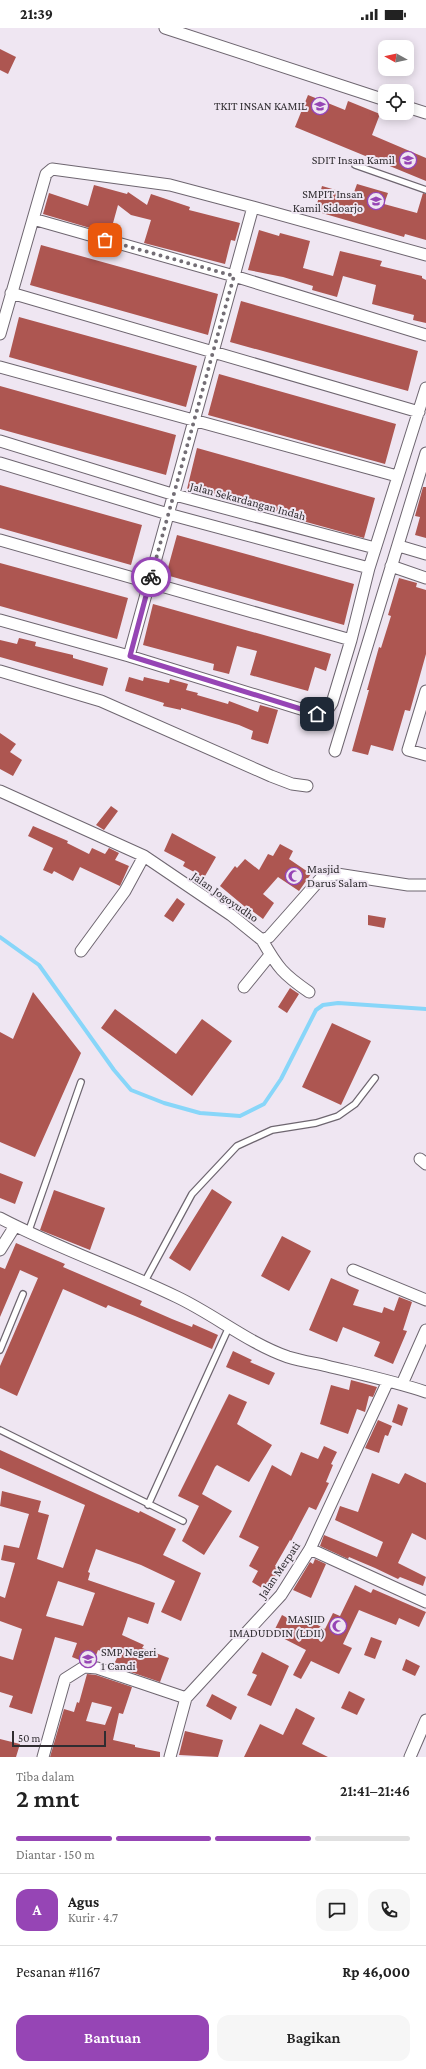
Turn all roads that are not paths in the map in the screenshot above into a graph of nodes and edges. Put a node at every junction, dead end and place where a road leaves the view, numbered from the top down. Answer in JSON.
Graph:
{"nodes":[{"id":1,"x":165,"y":28,"type":"edge"},
{"id":2,"x":378,"y":98,"type":"edge"},
{"id":3,"x":414,"y":109,"type":"edge"},
{"id":4,"x":426,"y":113,"type":"edge"},
{"id":5,"x":355,"y":165,"type":"dead end"},
{"id":6,"x":426,"y":190,"type":"edge"},
{"id":7,"x":253,"y":207,"type":"junction"},
{"id":8,"x":33,"y":219,"type":"junction"},
{"id":9,"x":426,"y":255,"type":"edge"},
{"id":10,"x":234,"y":276,"type":"junction"},
{"id":11,"x":11,"y":293,"type":"junction"},
{"id":12,"x":0,"y":334,"type":"edge"},
{"id":13,"x":426,"y":335,"type":"edge"},
{"id":14,"x":213,"y":351,"type":"junction"},
{"id":15,"x":0,"y":367,"type":"edge"},
{"id":16,"x":426,"y":388,"type":"edge"},
{"id":17,"x":419,"y":412,"type":"junction"},
{"id":18,"x":195,"y":420,"type":"junction"},
{"id":19,"x":0,"y":441,"type":"edge"},
{"id":20,"x":426,"y":453,"type":"edge"},
{"id":21,"x":0,"y":462,"type":"edge"},
{"id":22,"x":397,"y":476,"type":"junction"},
{"id":23,"x":422,"y":486,"type":"edge"},
{"id":24,"x":175,"y":495,"type":"junction"},
{"id":25,"x":168,"y":514,"type":"junction"},
{"id":26,"x":0,"y":540,"type":"edge"},
{"id":27,"x":399,"y":546,"type":"junction"},
{"id":28,"x":375,"y":548,"type":"junction"},
{"id":29,"x":426,"y":554,"type":"edge"},
{"id":30,"x":392,"y":566,"type":"junction"},
{"id":31,"x":369,"y":568,"type":"junction"},
{"id":32,"x":426,"y":578,"type":"edge"},
{"id":33,"x":149,"y":583,"type":"junction"},
{"id":34,"x":0,"y":620,"type":"edge"},
{"id":35,"x":351,"y":640,"type":"junction"},
{"id":36,"x":130,"y":656,"type":"junction"},
{"id":37,"x":0,"y":670,"type":"edge"},
{"id":38,"x":426,"y":691,"type":"edge"},
{"id":39,"x":335,"y":751,"type":"dead end"},
{"id":40,"x":426,"y":755,"type":"edge"},
{"id":41,"x":307,"y":786,"type":"dead end"},
{"id":42,"x":0,"y":791,"type":"edge"},
{"id":43,"x":144,"y":856,"type":"junction"},
{"id":44,"x":426,"y":885,"type":"edge"},
{"id":45,"x":262,"y":940,"type":"junction"},
{"id":46,"x":81,"y":951,"type":"dead end"},
{"id":47,"x":270,"y":955,"type":"junction"},
{"id":48,"x":244,"y":987,"type":"dead end"},
{"id":49,"x":309,"y":992,"type":"dead end"},
{"id":50,"x":375,"y":1078,"type":"dead end"},
{"id":51,"x":81,"y":1082,"type":"dead end"},
{"id":52,"x":0,"y":1218,"type":"edge"},
{"id":53,"x":15,"y":1226,"type":"junction"},
{"id":54,"x":28,"y":1233,"type":"junction"},
{"id":55,"x":0,"y":1250,"type":"edge"},
{"id":56,"x":353,"y":1270,"type":"dead end"},
{"id":57,"x":145,"y":1281,"type":"junction"},
{"id":58,"x":23,"y":1294,"type":"dead end"},
{"id":59,"x":426,"y":1300,"type":"edge"},
{"id":60,"x":229,"y":1327,"type":"junction"},
{"id":61,"x":426,"y":1330,"type":"edge"},
{"id":62,"x":0,"y":1350,"type":"edge"},
{"id":63,"x":388,"y":1381,"type":"junction"},
{"id":64,"x":402,"y":1384,"type":"junction"},
{"id":65,"x":426,"y":1392,"type":"edge"},
{"id":66,"x":0,"y":1430,"type":"edge"},
{"id":67,"x":148,"y":1505,"type":"junction"},
{"id":68,"x":183,"y":1521,"type":"dead end"},
{"id":69,"x":310,"y":1549,"type":"junction"},
{"id":70,"x":426,"y":1602,"type":"edge"},
{"id":71,"x":186,"y":1698,"type":"junction"},
{"id":72,"x":426,"y":1720,"type":"edge"},
{"id":73,"x":43,"y":1757,"type":"edge"},
{"id":74,"x":170,"y":1757,"type":"edge"},
{"id":75,"x":410,"y":1757,"type":"edge"}],
"edges":[{"from":1,"to":2,"type":"street"},
{"from":3,"to":4,"type":"street"},
{"from":5,"to":6,"type":"lane"},
{"from":7,"to":8,"type":"street"},
{"from":7,"to":9,"type":"street"},
{"from":7,"to":10,"type":"street"},
{"from":8,"to":10,"type":"street"},
{"from":8,"to":11,"type":"street"},
{"from":10,"to":13,"type":"street"},
{"from":10,"to":14,"type":"street"},
{"from":11,"to":12,"type":"street"},
{"from":11,"to":14,"type":"street"},
{"from":14,"to":17,"type":"street"},
{"from":14,"to":18,"type":"street"},
{"from":15,"to":18,"type":"street"},
{"from":16,"to":17,"type":"street"},
{"from":17,"to":22,"type":"street"},
{"from":18,"to":22,"type":"street"},
{"from":18,"to":24,"type":"street"},
{"from":19,"to":24,"type":"street","name":"Jalan Sekardangan Indah"},
{"from":20,"to":23,"type":"street"},
{"from":21,"to":25,"type":"street"},
{"from":22,"to":28,"type":"street"},
{"from":23,"to":27,"type":"street"},
{"from":24,"to":25,"type":"street"},
{"from":24,"to":28,"type":"street","name":"Jalan Sekardangan Indah"},
{"from":25,"to":31,"type":"street"},
{"from":25,"to":33,"type":"street"},
{"from":26,"to":33,"type":"street"},
{"from":27,"to":29,"type":"street"},
{"from":27,"to":30,"type":"street"},
{"from":28,"to":31,"type":"street"},
{"from":30,"to":32,"type":"street"},
{"from":30,"to":39,"type":"street"},
{"from":31,"to":35,"type":"street"},
{"from":33,"to":35,"type":"street"},
{"from":33,"to":36,"type":"street"},
{"from":34,"to":36,"type":"street"},
{"from":35,"to":36,"type":"street"},
{"from":37,"to":41,"type":"street"},
{"from":38,"to":40,"type":"street"},
{"from":42,"to":43,"type":"street","name":"Jalan Jogoyudho"},
{"from":43,"to":45,"type":"street","name":"Jalan Jogoyudho"},
{"from":43,"to":46,"type":"street"},
{"from":44,"to":45,"type":"street","name":"Jalan Jogoyudho"},
{"from":45,"to":47,"type":"street"},
{"from":47,"to":48,"type":"street"},
{"from":47,"to":49,"type":"street"},
{"from":50,"to":57,"type":"lane"},
{"from":51,"to":54,"type":"lane"},
{"from":52,"to":53,"type":"street"},
{"from":53,"to":54,"type":"street"},
{"from":53,"to":55,"type":"street"},
{"from":54,"to":57,"type":"street"},
{"from":56,"to":59,"type":"street"},
{"from":57,"to":60,"type":"street"},
{"from":58,"to":62,"type":"lane"},
{"from":60,"to":63,"type":"street"},
{"from":60,"to":67,"type":"lane"},
{"from":61,"to":64,"type":"street"},
{"from":63,"to":64,"type":"street"},
{"from":63,"to":69,"type":"street","name":"Jalan Merpati"},
{"from":64,"to":65,"type":"street"},
{"from":66,"to":67,"type":"lane"},
{"from":67,"to":68,"type":"lane"},
{"from":69,"to":70,"type":"street"},
{"from":69,"to":71,"type":"street","name":"Jalan Merpati"},
{"from":71,"to":73,"type":"street"},
{"from":71,"to":74,"type":"street","name":"Jalan Merpati"},
{"from":72,"to":75,"type":"street"}]}
